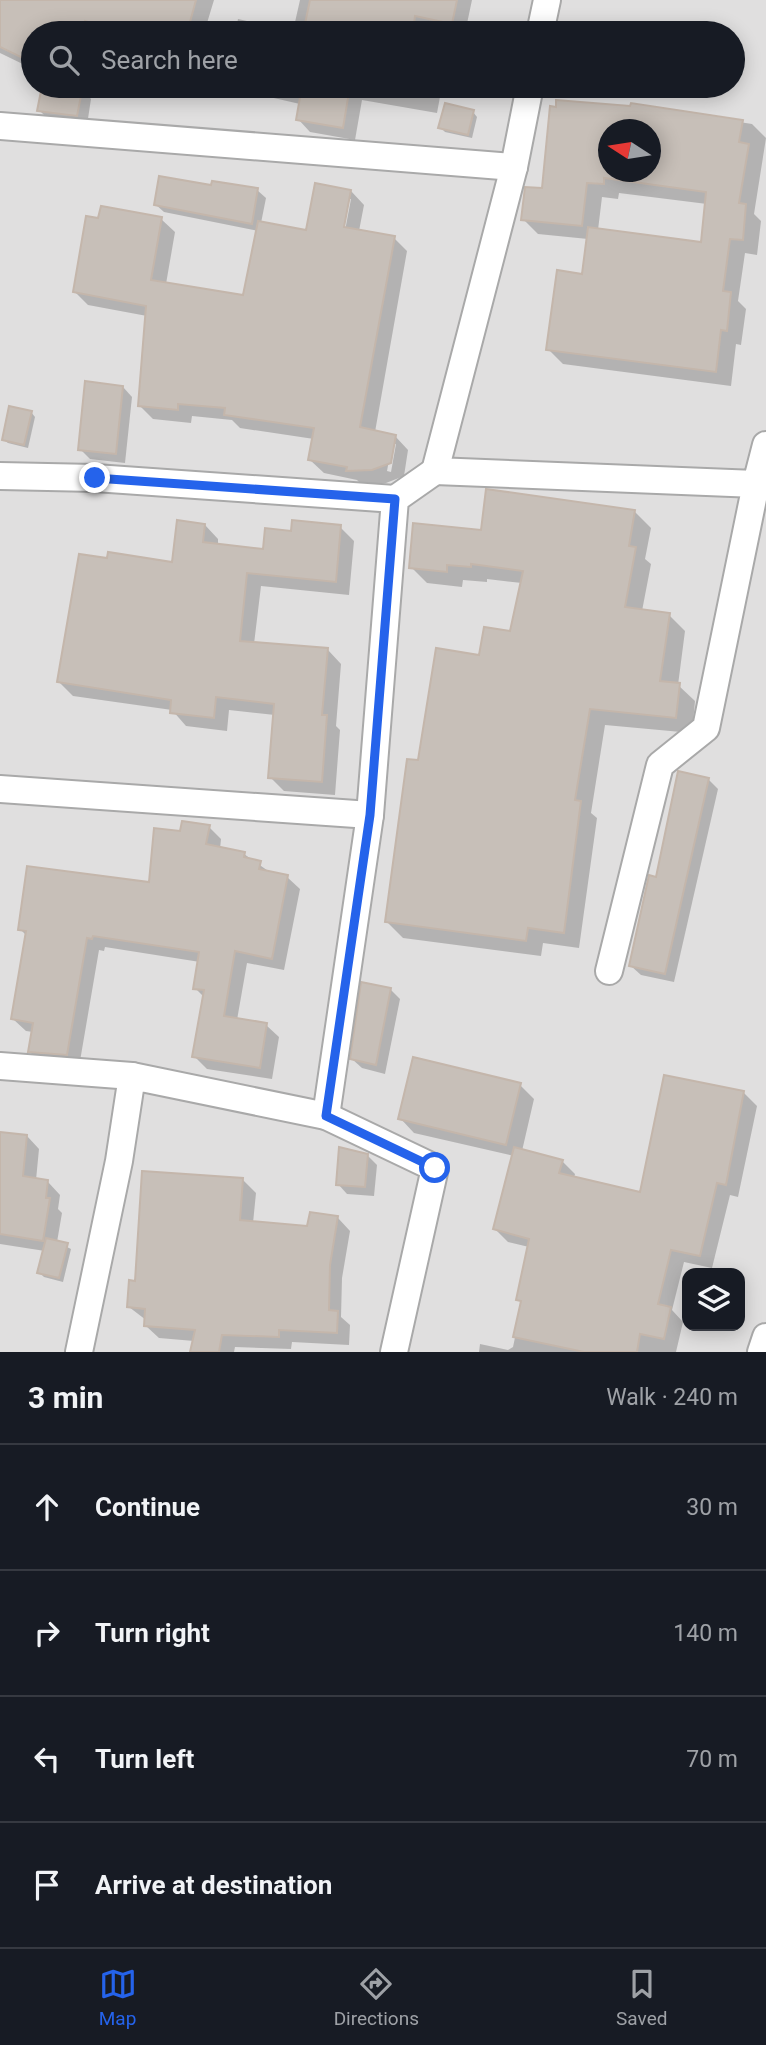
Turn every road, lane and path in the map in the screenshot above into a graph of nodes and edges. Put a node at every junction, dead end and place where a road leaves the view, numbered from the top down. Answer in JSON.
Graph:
{"nodes":[{"id":1,"x":547,"y":0,"type":"edge"},
{"id":2,"x":543,"y":21,"type":"edge"},
{"id":3,"x":528,"y":98,"type":"edge"},
{"id":4,"x":0,"y":126,"type":"edge"},
{"id":5,"x":514,"y":167,"type":"junction"},
{"id":6,"x":766,"y":445,"type":"edge"},
{"id":7,"x":436,"y":471,"type":"junction"},
{"id":8,"x":0,"y":476,"type":"edge"},
{"id":9,"x":761,"y":485,"type":"edge"},
{"id":10,"x":395,"y":499,"type":"junction"},
{"id":11,"x":0,"y":789,"type":"edge"},
{"id":12,"x":370,"y":815,"type":"junction"},
{"id":13,"x":609,"y":971,"type":"dead end"},
{"id":14,"x":0,"y":1066,"type":"edge"},
{"id":15,"x":132,"y":1076,"type":"junction"},
{"id":16,"x":326,"y":1116,"type":"junction"},
{"id":17,"x":766,"y":1337,"type":"edge"},
{"id":18,"x":79,"y":1352,"type":"edge"},
{"id":19,"x":394,"y":1352,"type":"edge"},
{"id":20,"x":761,"y":1352,"type":"edge"}],
"edges":[{"from":1,"to":2,"type":"street"},
{"from":3,"to":5,"type":"street"},
{"from":4,"to":5,"type":"street"},
{"from":5,"to":7,"type":"street"},
{"from":6,"to":9,"type":"street"},
{"from":7,"to":9,"type":"street"},
{"from":7,"to":10,"type":"street"},
{"from":8,"to":10,"type":"street"},
{"from":9,"to":13,"type":"street"},
{"from":10,"to":12,"type":"street"},
{"from":11,"to":12,"type":"street"},
{"from":12,"to":16,"type":"street"},
{"from":14,"to":15,"type":"street"},
{"from":15,"to":16,"type":"street"},
{"from":15,"to":18,"type":"street"},
{"from":16,"to":19,"type":"street"},
{"from":17,"to":20,"type":"street"}]}
